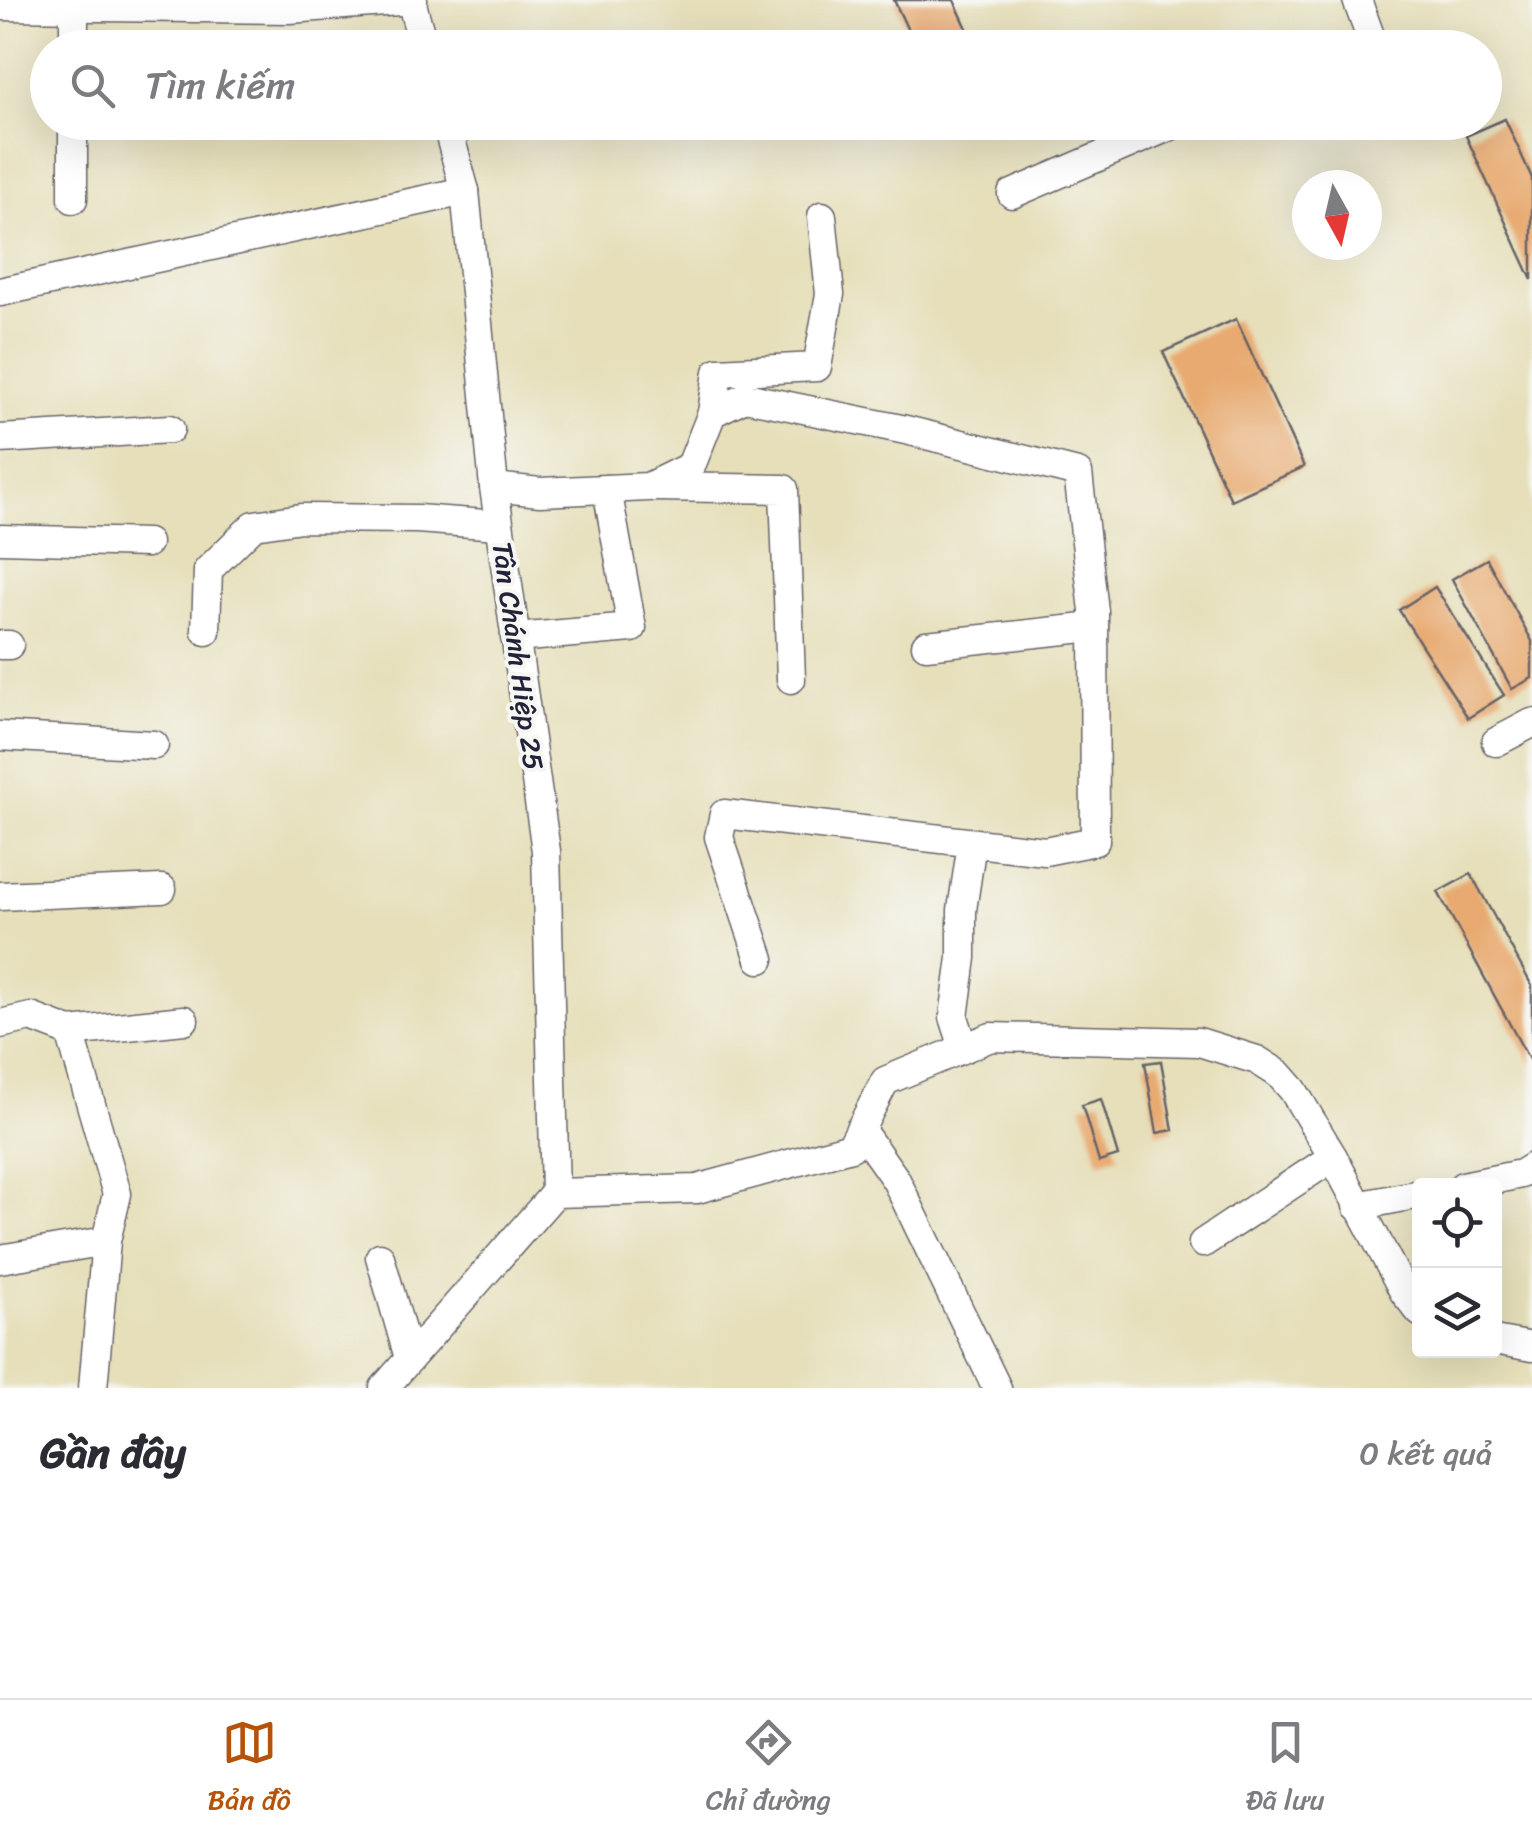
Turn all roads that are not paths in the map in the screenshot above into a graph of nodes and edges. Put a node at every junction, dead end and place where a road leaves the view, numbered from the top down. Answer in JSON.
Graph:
{"nodes":[{"id":1,"x":412,"y":0,"type":"edge"},
{"id":2,"x":1356,"y":0,"type":"edge"},
{"id":3,"x":9,"y":4,"type":"edge"},
{"id":4,"x":169,"y":4,"type":"edge"},
{"id":5,"x":74,"y":8,"type":"junction"},
{"id":6,"x":74,"y":30,"type":"edge"},
{"id":7,"x":420,"y":30,"type":"edge"},
{"id":8,"x":1368,"y":30,"type":"edge"},
{"id":9,"x":73,"y":140,"type":"edge"},
{"id":10,"x":451,"y":140,"type":"edge"},
{"id":11,"x":1138,"y":140,"type":"edge"},
{"id":12,"x":465,"y":191,"type":"junction"},
{"id":13,"x":1012,"y":194,"type":"dead end"},
{"id":14,"x":72,"y":199,"type":"dead end"},
{"id":15,"x":822,"y":216,"type":"dead end"},
{"id":16,"x":0,"y":292,"type":"edge"},
{"id":17,"x":712,"y":414,"type":"junction"},
{"id":18,"x":170,"y":429,"type":"dead end"},
{"id":19,"x":0,"y":439,"type":"edge"},
{"id":20,"x":648,"y":487,"type":"junction"},
{"id":21,"x":494,"y":488,"type":"junction"},
{"id":22,"x":607,"y":489,"type":"junction"},
{"id":23,"x":498,"y":526,"type":"junction"},
{"id":24,"x":0,"y":539,"type":"edge"},
{"id":25,"x":147,"y":543,"type":"dead end"},
{"id":26,"x":1094,"y":627,"type":"junction"},
{"id":27,"x":206,"y":631,"type":"dead end"},
{"id":28,"x":515,"y":638,"type":"junction"},
{"id":29,"x":926,"y":645,"type":"dead end"},
{"id":30,"x":791,"y":680,"type":"dead end"},
{"id":31,"x":1532,"y":723,"type":"edge"},
{"id":32,"x":0,"y":736,"type":"edge"},
{"id":33,"x":1496,"y":742,"type":"dead end"},
{"id":34,"x":154,"y":745,"type":"dead end"},
{"id":35,"x":972,"y":842,"type":"junction"},
{"id":36,"x":162,"y":890,"type":"dead end"},
{"id":37,"x":0,"y":896,"type":"edge"},
{"id":38,"x":760,"y":960,"type":"dead end"},
{"id":39,"x":184,"y":1020,"type":"dead end"},
{"id":40,"x":0,"y":1024,"type":"edge"},
{"id":41,"x":70,"y":1032,"type":"junction"},
{"id":42,"x":964,"y":1048,"type":"junction"},
{"id":43,"x":860,"y":1129,"type":"junction"},
{"id":44,"x":1333,"y":1157,"type":"junction"},
{"id":45,"x":1532,"y":1167,"type":"edge"},
{"id":46,"x":1502,"y":1178,"type":"edge"},
{"id":47,"x":555,"y":1193,"type":"junction"},
{"id":48,"x":1412,"y":1196,"type":"edge"},
{"id":49,"x":1357,"y":1206,"type":"junction"},
{"id":50,"x":106,"y":1241,"type":"junction"},
{"id":51,"x":1203,"y":1243,"type":"dead end"},
{"id":52,"x":0,"y":1258,"type":"edge"},
{"id":53,"x":380,"y":1258,"type":"dead end"},
{"id":54,"x":1412,"y":1302,"type":"edge"},
{"id":55,"x":1502,"y":1341,"type":"edge"},
{"id":56,"x":1532,"y":1347,"type":"edge"},
{"id":57,"x":409,"y":1358,"type":"junction"},
{"id":58,"x":93,"y":1388,"type":"edge"},
{"id":59,"x":384,"y":1388,"type":"edge"},
{"id":60,"x":997,"y":1388,"type":"edge"}],
"edges":[{"from":1,"to":4,"type":"street"},
{"from":1,"to":7,"type":"street"},
{"from":2,"to":8,"type":"street"},
{"from":3,"to":5,"type":"street"},
{"from":4,"to":5,"type":"street"},
{"from":5,"to":6,"type":"street"},
{"from":9,"to":14,"type":"street"},
{"from":10,"to":12,"type":"street","name":"Tân Chánh Hiệp 25"},
{"from":11,"to":13,"type":"street"},
{"from":12,"to":16,"type":"street"},
{"from":12,"to":21,"type":"street","name":"Tân Chánh Hiệp 25"},
{"from":15,"to":17,"type":"street"},
{"from":17,"to":20,"type":"street"},
{"from":17,"to":26,"type":"street"},
{"from":18,"to":19,"type":"street"},
{"from":20,"to":22,"type":"street"},
{"from":20,"to":30,"type":"street"},
{"from":21,"to":22,"type":"street"},
{"from":21,"to":23,"type":"street","name":"Tân Chánh Hiệp 25"},
{"from":22,"to":28,"type":"street"},
{"from":23,"to":27,"type":"street"},
{"from":23,"to":28,"type":"street","name":"Tân Chánh Hiệp 25"},
{"from":24,"to":25,"type":"street"},
{"from":26,"to":29,"type":"street"},
{"from":26,"to":35,"type":"street"},
{"from":28,"to":47,"type":"street","name":"Tân Chánh Hiệp 25"},
{"from":31,"to":33,"type":"street"},
{"from":32,"to":34,"type":"street"},
{"from":35,"to":38,"type":"street"},
{"from":35,"to":42,"type":"street"},
{"from":36,"to":37,"type":"street"},
{"from":39,"to":41,"type":"street"},
{"from":40,"to":41,"type":"street"},
{"from":41,"to":50,"type":"street"},
{"from":42,"to":43,"type":"street"},
{"from":42,"to":44,"type":"street"},
{"from":43,"to":47,"type":"street"},
{"from":43,"to":60,"type":"street"},
{"from":44,"to":49,"type":"street"},
{"from":44,"to":51,"type":"street"},
{"from":45,"to":46,"type":"street"},
{"from":47,"to":57,"type":"street"},
{"from":48,"to":49,"type":"street"},
{"from":49,"to":54,"type":"street"},
{"from":50,"to":52,"type":"street"},
{"from":50,"to":58,"type":"street"},
{"from":53,"to":57,"type":"street"},
{"from":55,"to":56,"type":"street"},
{"from":57,"to":59,"type":"street"}]}
